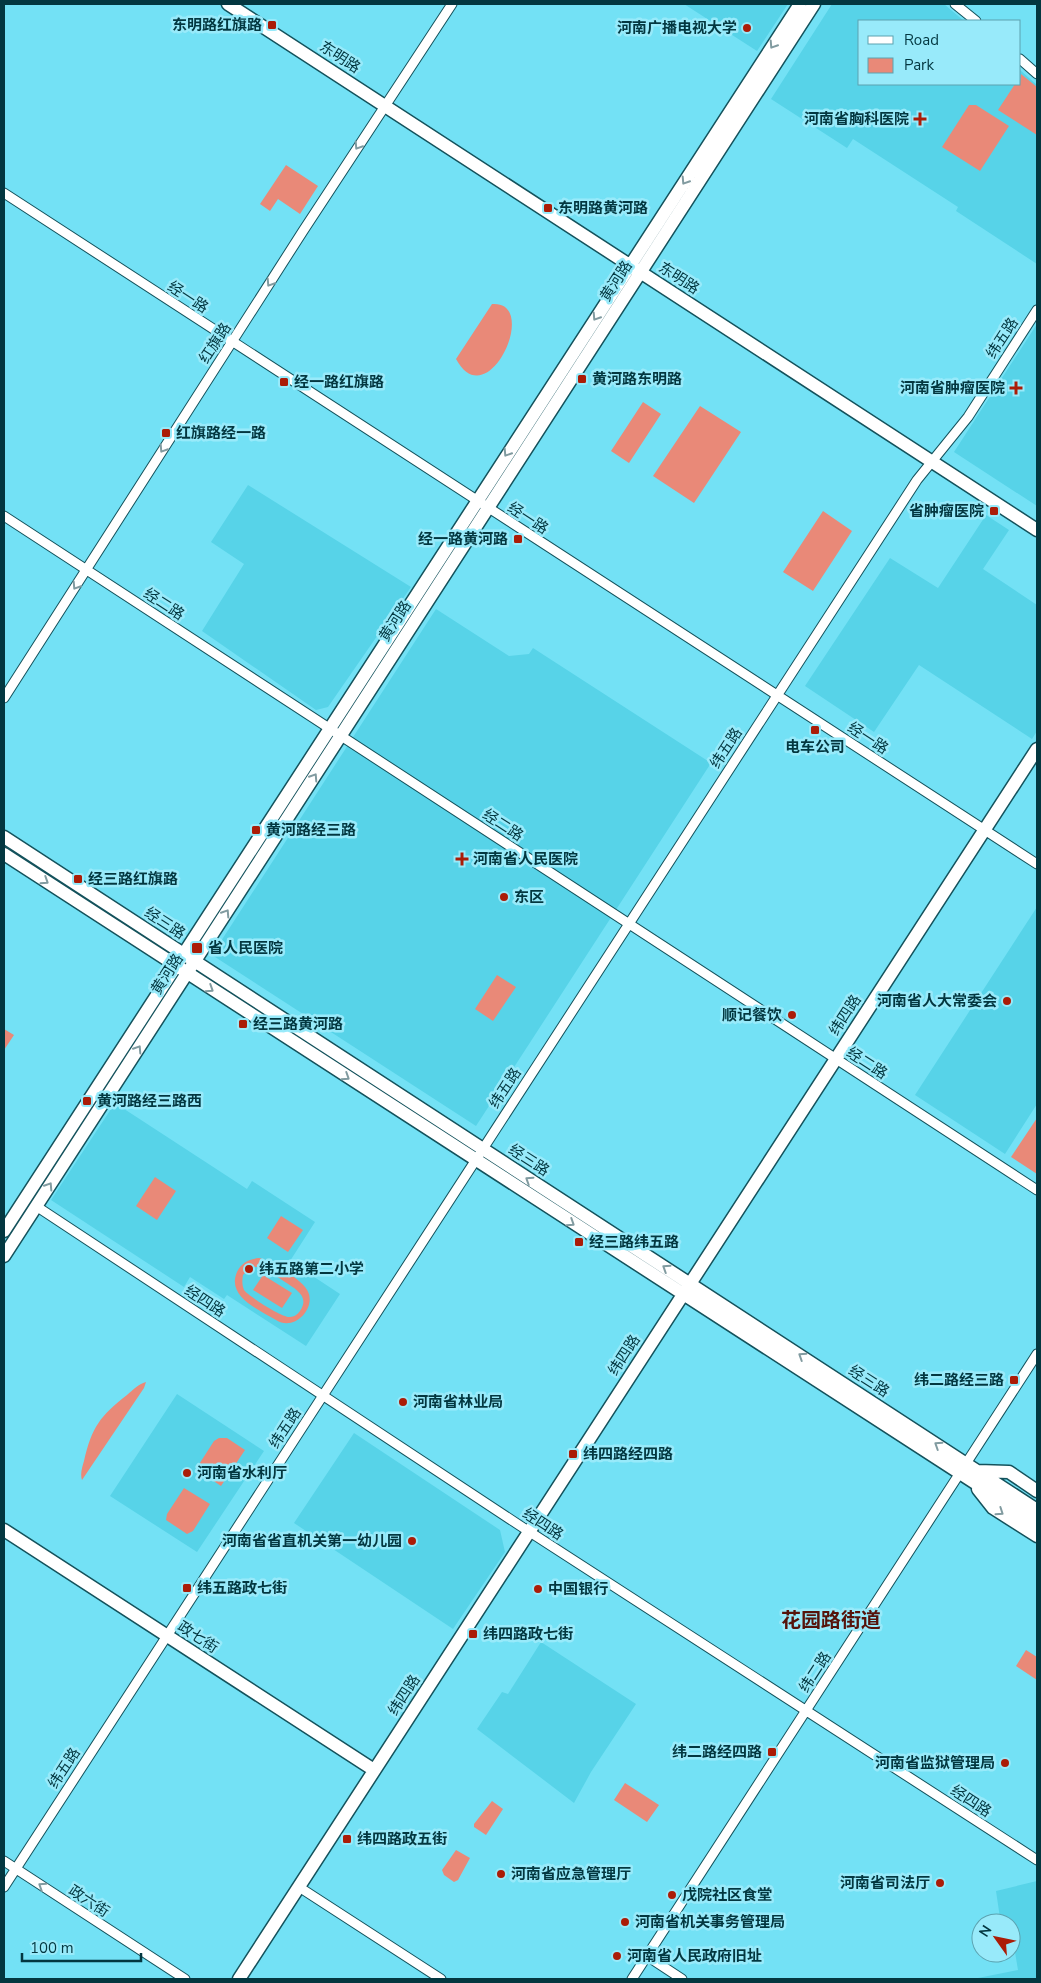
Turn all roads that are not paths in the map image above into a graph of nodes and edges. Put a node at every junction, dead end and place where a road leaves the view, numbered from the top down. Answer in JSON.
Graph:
{"nodes":[{"id":1,"x":228,"y":4,"type":"edge"},
{"id":2,"x":452,"y":4,"type":"edge"},
{"id":3,"x":800,"y":4,"type":"edge"},
{"id":4,"x":814,"y":4,"type":"edge"},
{"id":5,"x":956,"y":4,"type":"edge"},
{"id":6,"x":975,"y":20,"type":"edge"},
{"id":7,"x":1021,"y":60,"type":"edge"},
{"id":8,"x":1037,"y":74,"type":"edge"},
{"id":9,"x":385,"y":106,"type":"junction"},
{"id":10,"x":4,"y":193,"type":"edge"},
{"id":11,"x":630,"y":265,"type":"junction"},
{"id":12,"x":642,"y":272,"type":"junction"},
{"id":13,"x":1037,"y":310,"type":"edge"},
{"id":14,"x":232,"y":342,"type":"junction"},
{"id":15,"x":932,"y":461,"type":"junction"},
{"id":16,"x":476,"y":501,"type":"junction"},
{"id":17,"x":488,"y":508,"type":"junction"},
{"id":18,"x":4,"y":516,"type":"edge"},
{"id":19,"x":1037,"y":530,"type":"edge"},
{"id":20,"x":86,"y":570,"type":"junction"},
{"id":21,"x":777,"y":695,"type":"junction"},
{"id":22,"x":4,"y":698,"type":"edge"},
{"id":23,"x":329,"y":728,"type":"junction"},
{"id":24,"x":341,"y":736,"type":"junction"},
{"id":25,"x":1037,"y":749,"type":"edge"},
{"id":26,"x":985,"y":830,"type":"junction"},
{"id":27,"x":4,"y":837,"type":"edge"},
{"id":28,"x":4,"y":854,"type":"edge"},
{"id":29,"x":1037,"y":864,"type":"edge"},
{"id":30,"x":628,"y":923,"type":"junction"},
{"id":31,"x":183,"y":954,"type":"junction"},
{"id":32,"x":195,"y":962,"type":"junction"},
{"id":33,"x":175,"y":966,"type":"junction"},
{"id":34,"x":187,"y":974,"type":"junction"},
{"id":35,"x":836,"y":1059,"type":"junction"},
{"id":36,"x":482,"y":1149,"type":"junction"},
{"id":37,"x":474,"y":1160,"type":"junction"},
{"id":38,"x":1037,"y":1190,"type":"edge"},
{"id":39,"x":36,"y":1206,"type":"junction"},
{"id":40,"x":4,"y":1231,"type":"edge"},
{"id":41,"x":4,"y":1256,"type":"edge"},
{"id":42,"x":690,"y":1284,"type":"junction"},
{"id":43,"x":682,"y":1295,"type":"junction"},
{"id":44,"x":1037,"y":1354,"type":"edge"},
{"id":45,"x":322,"y":1395,"type":"junction"},
{"id":46,"x":968,"y":1472,"type":"junction"},
{"id":47,"x":1037,"y":1491,"type":"edge"},
{"id":48,"x":1037,"y":1510,"type":"edge"},
{"id":49,"x":1037,"y":1524,"type":"edge"},
{"id":50,"x":4,"y":1530,"type":"edge"},
{"id":51,"x":529,"y":1532,"type":"junction"},
{"id":52,"x":1037,"y":1536,"type":"edge"},
{"id":53,"x":166,"y":1636,"type":"junction"},
{"id":54,"x":806,"y":1711,"type":"junction"},
{"id":55,"x":374,"y":1770,"type":"junction"},
{"id":56,"x":1037,"y":1860,"type":"edge"},
{"id":57,"x":4,"y":1861,"type":"edge"},
{"id":58,"x":15,"y":1869,"type":"junction"},
{"id":59,"x":4,"y":1887,"type":"edge"},
{"id":60,"x":299,"y":1887,"type":"junction"},
{"id":61,"x":647,"y":1956,"type":"junction"},
{"id":62,"x":185,"y":1979,"type":"edge"},
{"id":63,"x":239,"y":1979,"type":"edge"},
{"id":64,"x":441,"y":1979,"type":"edge"},
{"id":65,"x":632,"y":1979,"type":"edge"},
{"id":66,"x":682,"y":1979,"type":"edge"}],
"edges":[{"from":1,"to":9,"type":"main road","name":"东明路"},
{"from":2,"to":9,"type":"street","name":"红旗路"},
{"from":3,"to":11,"type":"main road","name":"黄河路","one_way":true},
{"from":4,"to":12,"type":"main road","name":"黄河路"},
{"from":5,"to":6,"type":"street"},
{"from":7,"to":8,"type":"street"},
{"from":9,"to":11,"type":"main road","name":"东明路"},
{"from":9,"to":14,"type":"street","name":"红旗路","one_way":true},
{"from":10,"to":14,"type":"street","name":"经一路"},
{"from":11,"to":12,"type":"main road","name":"东明路"},
{"from":11,"to":16,"type":"main road","name":"黄河路","one_way":true},
{"from":12,"to":15,"type":"main road","name":"东明路"},
{"from":12,"to":17,"type":"main road","name":"黄河路"},
{"from":13,"to":15,"type":"street","name":"纬五路"},
{"from":14,"to":16,"type":"street","name":"经一路"},
{"from":14,"to":20,"type":"street","name":"红旗路","one_way":true},
{"from":15,"to":19,"type":"main road","name":"东明路"},
{"from":15,"to":21,"type":"street","name":"纬五路"},
{"from":16,"to":17,"type":"street","name":"经一路"},
{"from":16,"to":23,"type":"main road","name":"黄河路"},
{"from":17,"to":21,"type":"street","name":"经一路"},
{"from":17,"to":24,"type":"main road","name":"黄河路"},
{"from":18,"to":20,"type":"street","name":"经二路"},
{"from":20,"to":22,"type":"street","name":"红旗路","one_way":true},
{"from":20,"to":23,"type":"street","name":"经二路"},
{"from":21,"to":26,"type":"street","name":"经一路"},
{"from":21,"to":30,"type":"street","name":"纬五路"},
{"from":23,"to":24,"type":"street","name":"经二路"},
{"from":23,"to":31,"type":"main road","name":"黄河路"},
{"from":24,"to":30,"type":"street","name":"经二路"},
{"from":32,"to":24,"type":"main road","name":"黄河路","one_way":true},
{"from":25,"to":26,"type":"main road","name":"纬四路"},
{"from":26,"to":29,"type":"street","name":"经一路"},
{"from":26,"to":35,"type":"main road","name":"纬四路"},
{"from":27,"to":31,"type":"main road","name":"经三路"},
{"from":28,"to":33,"type":"main road","name":"经三路","one_way":true},
{"from":30,"to":35,"type":"street","name":"经二路"},
{"from":30,"to":36,"type":"street","name":"纬五路"},
{"from":31,"to":32,"type":"main road","name":"经三路"},
{"from":31,"to":33,"type":"main road","name":"黄河路"},
{"from":32,"to":34,"type":"main road","name":"黄河路"},
{"from":32,"to":36,"type":"main road","name":"经三路"},
{"from":33,"to":34,"type":"main road","name":"经三路"},
{"from":33,"to":40,"type":"main road","name":"黄河路"},
{"from":34,"to":37,"type":"main road","name":"经三路","one_way":true},
{"from":39,"to":34,"type":"main road","name":"黄河路","one_way":true},
{"from":35,"to":38,"type":"street","name":"经二路"},
{"from":35,"to":42,"type":"main road","name":"纬四路"},
{"from":36,"to":37,"type":"street","name":"纬五路"},
{"from":42,"to":36,"type":"main road","name":"经三路","one_way":true},
{"from":37,"to":43,"type":"main road","name":"经三路","one_way":true},
{"from":37,"to":45,"type":"street","name":"纬五路"},
{"from":39,"to":41,"type":"main road","name":"黄河路"},
{"from":39,"to":45,"type":"street","name":"经四路"},
{"from":42,"to":43,"type":"main road","name":"纬四路"},
{"from":46,"to":42,"type":"main road","name":"经三路","one_way":true},
{"from":43,"to":46,"type":"main road","name":"经三路"},
{"from":43,"to":51,"type":"main road","name":"纬四路"},
{"from":44,"to":46,"type":"street","name":"纬二路"},
{"from":45,"to":51,"type":"street","name":"经四路"},
{"from":45,"to":53,"type":"street","name":"纬五路"},
{"from":46,"to":47,"type":"main road"},
{"from":46,"to":48,"type":"main road","name":"经三路"},
{"from":46,"to":49,"type":"main road","name":"经三路"},
{"from":46,"to":52,"type":"main road","one_way":true},
{"from":46,"to":54,"type":"street","name":"纬二路"},
{"from":50,"to":53,"type":"main road","name":"政七街"},
{"from":51,"to":54,"type":"street","name":"经四路"},
{"from":51,"to":55,"type":"main road","name":"纬四路"},
{"from":53,"to":55,"type":"main road","name":"政七街"},
{"from":53,"to":58,"type":"street","name":"纬五路"},
{"from":54,"to":56,"type":"street","name":"经四路"},
{"from":54,"to":61,"type":"street","name":"纬二路"},
{"from":55,"to":60,"type":"main road","name":"纬四路"},
{"from":57,"to":58,"type":"street","name":"政六街"},
{"from":58,"to":59,"type":"street","name":"纬五路"},
{"from":62,"to":58,"type":"street","name":"政六街","one_way":true},
{"from":60,"to":63,"type":"main road","name":"纬四路"},
{"from":60,"to":64,"type":"street"},
{"from":61,"to":65,"type":"street","name":"纬二路"},
{"from":61,"to":66,"type":"street"}]}
